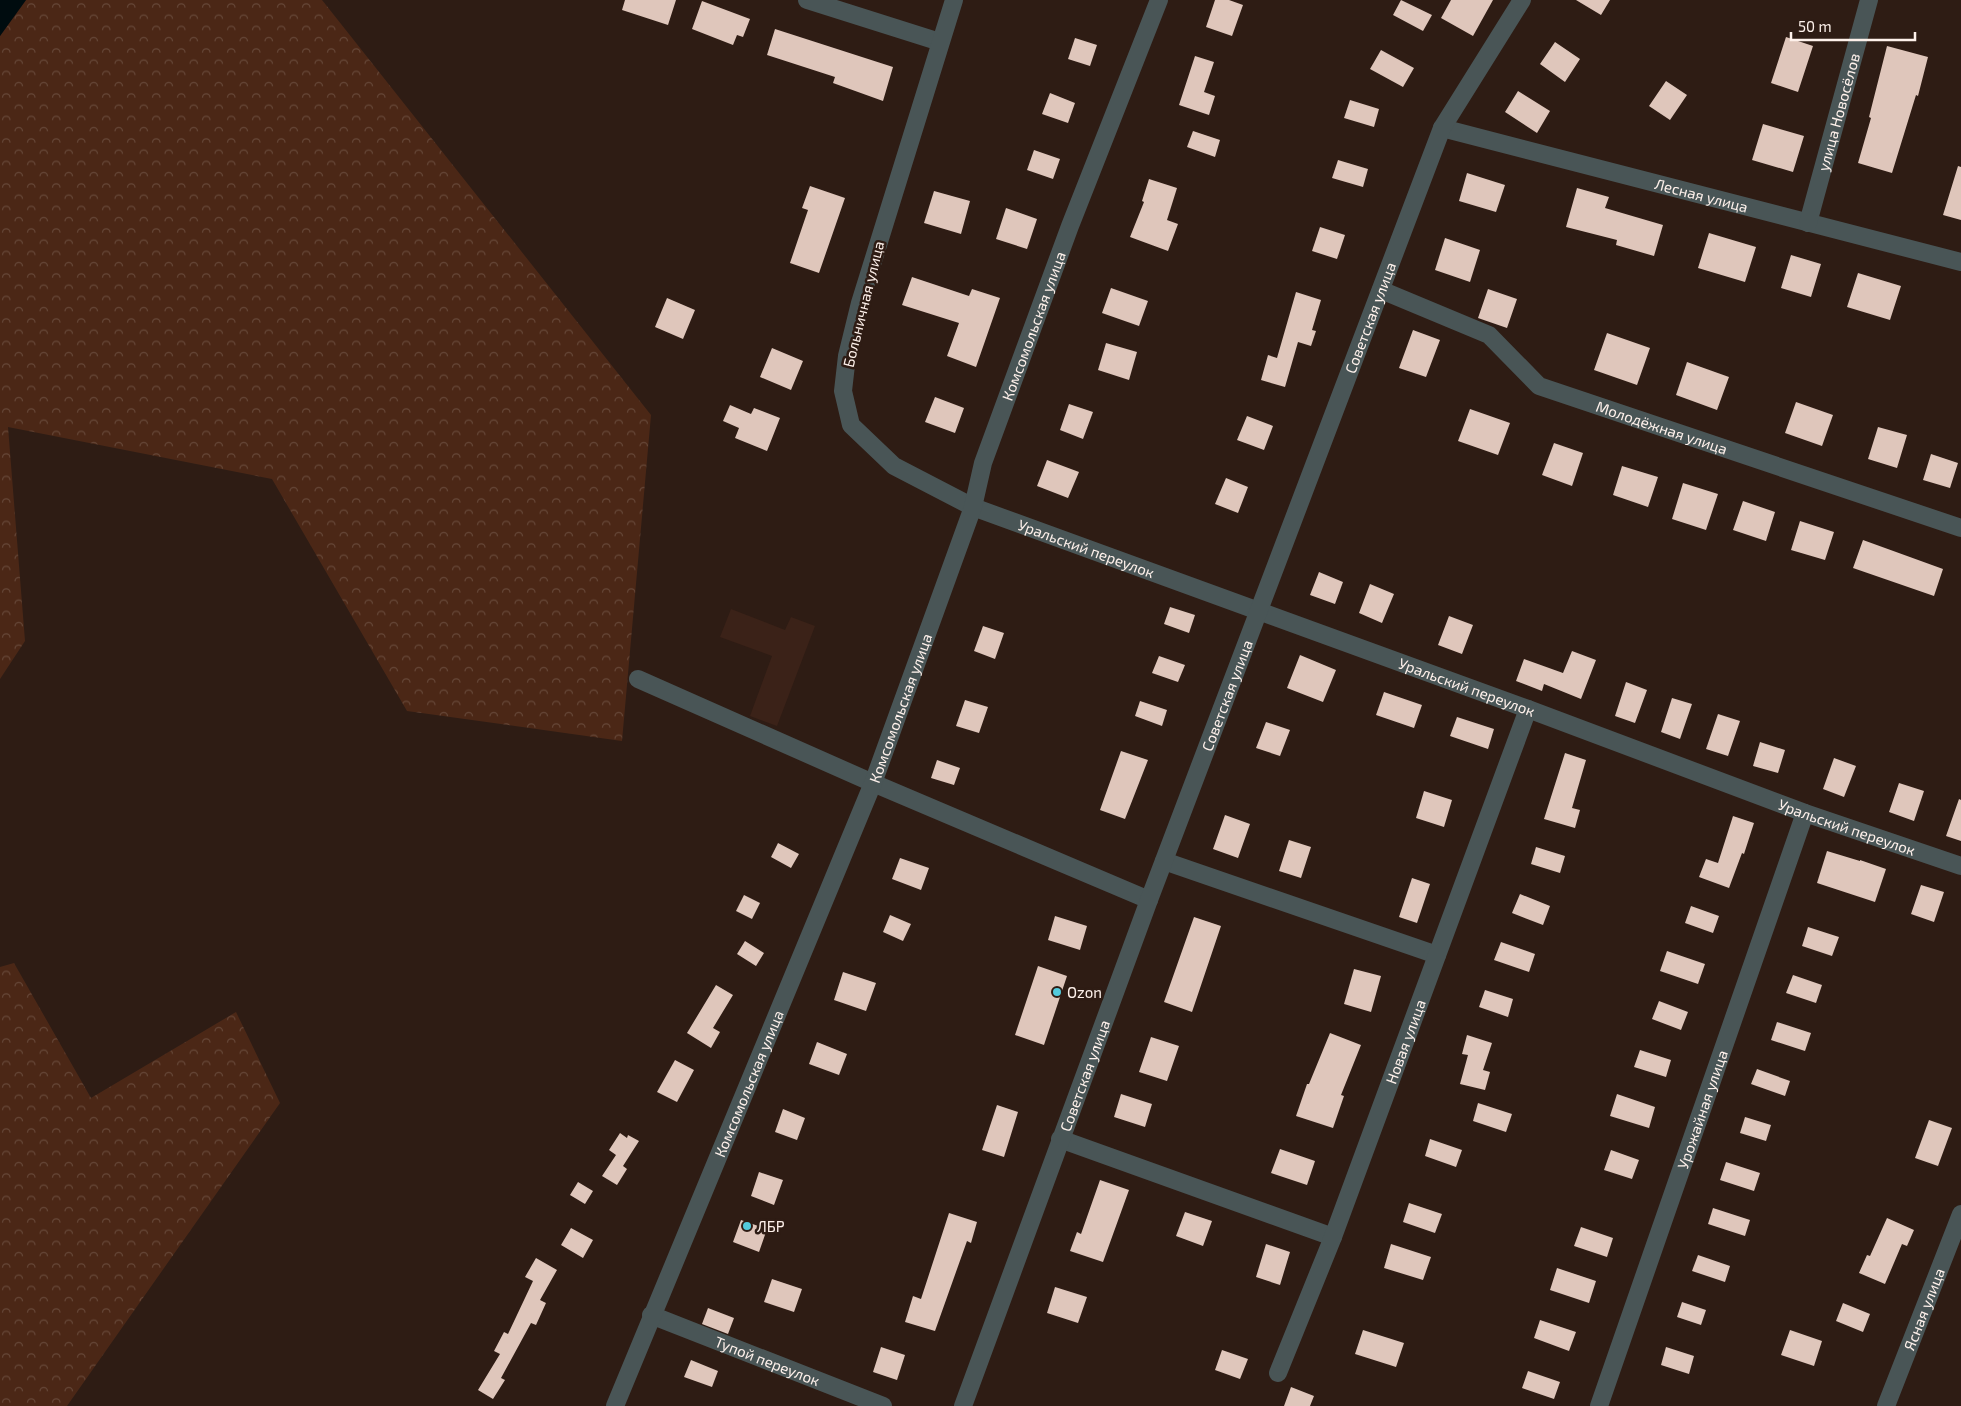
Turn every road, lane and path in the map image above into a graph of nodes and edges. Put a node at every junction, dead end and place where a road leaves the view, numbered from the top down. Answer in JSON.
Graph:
{"nodes":[{"id":1,"x":807,"y":0,"type":"edge"},
{"id":2,"x":954,"y":0,"type":"edge"},
{"id":3,"x":1159,"y":0,"type":"edge"},
{"id":4,"x":1522,"y":0,"type":"edge"},
{"id":5,"x":1869,"y":0,"type":"edge"},
{"id":6,"x":940,"y":42,"type":"junction"},
{"id":7,"x":1442,"y":128,"type":"junction"},
{"id":8,"x":1808,"y":223,"type":"junction"},
{"id":9,"x":1961,"y":262,"type":"edge"},
{"id":10,"x":1381,"y":290,"type":"junction"},
{"id":11,"x":973,"y":508,"type":"junction"},
{"id":12,"x":1961,"y":528,"type":"edge"},
{"id":13,"x":1259,"y":612,"type":"junction"},
{"id":14,"x":638,"y":678,"type":"dead end"},
{"id":15,"x":1528,"y":709,"type":"junction"},
{"id":16,"x":873,"y":783,"type":"junction"},
{"id":17,"x":1805,"y":813,"type":"junction"},
{"id":18,"x":1164,"y":861,"type":"junction"},
{"id":19,"x":1961,"y":866,"type":"edge"},
{"id":20,"x":1149,"y":900,"type":"junction"},
{"id":21,"x":1437,"y":955,"type":"junction"},
{"id":22,"x":1060,"y":1139,"type":"junction"},
{"id":23,"x":1961,"y":1214,"type":"edge"},
{"id":24,"x":1333,"y":1237,"type":"junction"},
{"id":25,"x":652,"y":1315,"type":"junction"},
{"id":26,"x":1278,"y":1373,"type":"dead end"},
{"id":27,"x":615,"y":1406,"type":"edge"},
{"id":28,"x":883,"y":1406,"type":"edge"},
{"id":29,"x":963,"y":1406,"type":"edge"},
{"id":30,"x":1599,"y":1406,"type":"edge"},
{"id":31,"x":1886,"y":1406,"type":"edge"}],
"edges":[{"from":1,"to":6,"type":"street"},
{"from":2,"to":6,"type":"street","name":"Больничная улица"},
{"from":3,"to":11,"type":"street","name":"Комсомольская улица"},
{"from":4,"to":7,"type":"street","name":"Советская улица"},
{"from":5,"to":8,"type":"street","name":"улица Новосёлов"},
{"from":6,"to":11,"type":"street","name":"Больничная улица"},
{"from":7,"to":8,"type":"street","name":"Лесная улица"},
{"from":7,"to":10,"type":"street","name":"Советская улица"},
{"from":8,"to":9,"type":"street","name":"Лесная улица"},
{"from":10,"to":12,"type":"street","name":"Молодёжная улица"},
{"from":10,"to":13,"type":"street","name":"Советская улица"},
{"from":11,"to":13,"type":"street","name":"Уральский переулок"},
{"from":11,"to":16,"type":"street","name":"Комсомольская улица"},
{"from":13,"to":15,"type":"street","name":"Уральский переулок"},
{"from":13,"to":18,"type":"street","name":"Советская улица"},
{"from":14,"to":16,"type":"street"},
{"from":15,"to":17,"type":"street","name":"Уральский переулок"},
{"from":15,"to":21,"type":"street","name":"Новая улица"},
{"from":16,"to":20,"type":"street"},
{"from":16,"to":25,"type":"street","name":"Комсомольская улица"},
{"from":17,"to":19,"type":"street","name":"Уральский переулок"},
{"from":17,"to":30,"type":"street","name":"Урожайная улица"},
{"from":18,"to":20,"type":"street","name":"Советская улица"},
{"from":18,"to":21,"type":"street"},
{"from":20,"to":22,"type":"street","name":"Советская улица"},
{"from":21,"to":24,"type":"street","name":"Новая улица"},
{"from":22,"to":24,"type":"street"},
{"from":22,"to":29,"type":"street","name":"Советская улица"},
{"from":23,"to":31,"type":"street","name":"Ясная улица"},
{"from":24,"to":26,"type":"street","name":"Новая улица"},
{"from":25,"to":27,"type":"street","name":"Комсомольская улица"},
{"from":25,"to":28,"type":"street","name":"Тупой переулок"}]}
